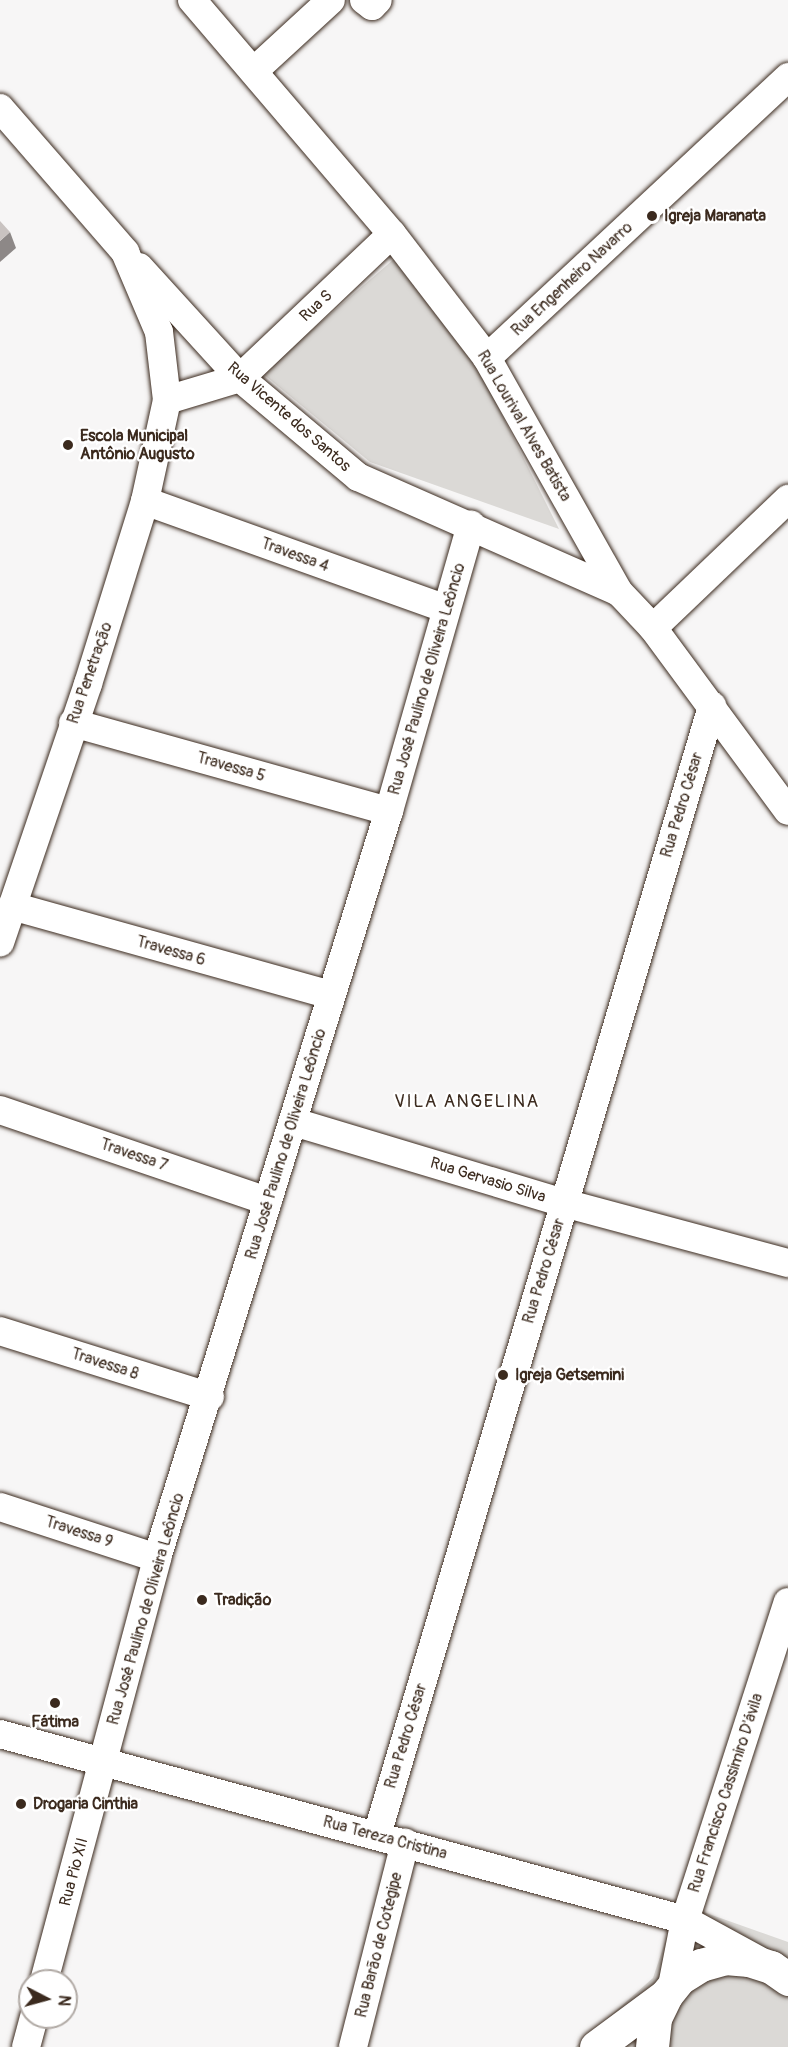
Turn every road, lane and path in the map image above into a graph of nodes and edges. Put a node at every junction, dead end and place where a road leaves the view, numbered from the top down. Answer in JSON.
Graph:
{"nodes":[{"id":1,"x":192,"y":0,"type":"edge"},
{"id":2,"x":331,"y":0,"type":"edge"},
{"id":3,"x":364,"y":0,"type":"edge"},
{"id":4,"x":378,"y":0,"type":"edge"},
{"id":5,"x":255,"y":70,"type":"junction"},
{"id":6,"x":788,"y":77,"type":"edge"},
{"id":7,"x":0,"y":108,"type":"edge"},
{"id":8,"x":392,"y":234,"type":"junction"},
{"id":9,"x":125,"y":252,"type":"junction"},
{"id":10,"x":487,"y":358,"type":"junction"},
{"id":11,"x":240,"y":378,"type":"junction"},
{"id":12,"x":167,"y":400,"type":"junction"},
{"id":13,"x":788,"y":499,"type":"edge"},
{"id":14,"x":145,"y":501,"type":"junction"},
{"id":15,"x":471,"y":525,"type":"junction"},
{"id":16,"x":619,"y":592,"type":"junction"},
{"id":17,"x":446,"y":609,"type":"junction"},
{"id":18,"x":653,"y":628,"type":"junction"},
{"id":19,"x":712,"y":706,"type":"junction"},
{"id":20,"x":73,"y":723,"type":"junction"},
{"id":21,"x":389,"y":811,"type":"junction"},
{"id":22,"x":788,"y":811,"type":"edge"},
{"id":23,"x":12,"y":906,"type":"junction"},
{"id":24,"x":0,"y":942,"type":"edge"},
{"id":25,"x":331,"y":995,"type":"junction"},
{"id":26,"x":0,"y":1110,"type":"edge"},
{"id":27,"x":294,"y":1122,"type":"junction"},
{"id":28,"x":268,"y":1201,"type":"junction"},
{"id":29,"x":564,"y":1203,"type":"junction"},
{"id":30,"x":788,"y":1263,"type":"edge"},
{"id":31,"x":0,"y":1331,"type":"edge"},
{"id":32,"x":210,"y":1397,"type":"junction"},
{"id":33,"x":0,"y":1507,"type":"edge"},
{"id":34,"x":157,"y":1558,"type":"junction"},
{"id":35,"x":788,"y":1602,"type":"edge"},
{"id":36,"x":0,"y":1734,"type":"edge"},
{"id":37,"x":104,"y":1763,"type":"junction"},
{"id":38,"x":377,"y":1835,"type":"junction"},
{"id":39,"x":405,"y":1843,"type":"junction"},
{"id":40,"x":686,"y":1920,"type":"junction"},
{"id":41,"x":47,"y":1969,"type":"edge"},
{"id":42,"x":777,"y":1970,"type":"edge"},
{"id":43,"x":669,"y":1991,"type":"junction"},
{"id":44,"x":31,"y":2029,"type":"edge"},
{"id":45,"x":26,"y":2047,"type":"edge"},
{"id":46,"x":353,"y":2047,"type":"edge"},
{"id":47,"x":596,"y":2047,"type":"edge"},
{"id":48,"x":652,"y":2047,"type":"edge"}],
"edges":[{"from":1,"to":5,"type":"street","name":"Rua Lourival Alves Batista"},
{"from":2,"to":5,"type":"street"},
{"from":3,"to":4,"type":"street"},
{"from":5,"to":8,"type":"street","name":"Rua Lourival Alves Batista"},
{"from":6,"to":10,"type":"street","name":"Rua Engenheiro Navarro"},
{"from":7,"to":9,"type":"street","name":"Rua Vicente dos Santos"},
{"from":8,"to":10,"type":"street","name":"Rua Lourival Alves Batista"},
{"from":8,"to":11,"type":"street","name":"Rua S"},
{"from":9,"to":11,"type":"street","name":"Rua Vicente dos Santos"},
{"from":9,"to":12,"type":"street","name":"Rua Penetração"},
{"from":10,"to":16,"type":"street","name":"Rua Lourival Alves Batista"},
{"from":11,"to":12,"type":"street"},
{"from":11,"to":15,"type":"street","name":"Rua Vicente dos Santos"},
{"from":12,"to":14,"type":"street","name":"Rua Penetração"},
{"from":13,"to":18,"type":"street"},
{"from":14,"to":17,"type":"street","name":"Travessa 4"},
{"from":14,"to":20,"type":"street","name":"Rua Penetração"},
{"from":15,"to":16,"type":"street","name":"Rua Vicente dos Santos"},
{"from":15,"to":17,"type":"street","name":"Rua José Paulino de Oliveira Leôncio"},
{"from":16,"to":18,"type":"street","name":"Rua Lourival Alves Batista"},
{"from":17,"to":21,"type":"street","name":"Rua José Paulino de Oliveira Leôncio"},
{"from":18,"to":19,"type":"street","name":"Rua Lourival Alves Batista"},
{"from":19,"to":22,"type":"street","name":"Rua Lourival Alves Batista"},
{"from":19,"to":29,"type":"street","name":"Rua Pedro César"},
{"from":20,"to":21,"type":"street","name":"Travessa 5"},
{"from":20,"to":23,"type":"street","name":"Rua Penetração"},
{"from":21,"to":25,"type":"street","name":"Rua José Paulino de Oliveira Leôncio"},
{"from":23,"to":24,"type":"street","name":"Rua Penetração"},
{"from":23,"to":25,"type":"street","name":"Travessa 6"},
{"from":25,"to":27,"type":"street","name":"Rua José Paulino de Oliveira Leôncio"},
{"from":26,"to":28,"type":"street","name":"Travessa 7"},
{"from":27,"to":28,"type":"street","name":"Rua José Paulino de Oliveira Leôncio"},
{"from":27,"to":29,"type":"street","name":"Rua Gervasio Silva"},
{"from":28,"to":32,"type":"street","name":"Rua José Paulino de Oliveira Leôncio"},
{"from":29,"to":30,"type":"street","name":"Rua Gervasio Silva"},
{"from":29,"to":38,"type":"street","name":"Rua Pedro César"},
{"from":31,"to":32,"type":"street","name":"Travessa 8"},
{"from":32,"to":34,"type":"street","name":"Rua José Paulino de Oliveira Leôncio"},
{"from":33,"to":34,"type":"street","name":"Travessa 9"},
{"from":34,"to":37,"type":"street","name":"Rua José Paulino de Oliveira Leôncio"},
{"from":35,"to":40,"type":"street","name":"Rua Francisco Cassimiro D'ávila"},
{"from":36,"to":37,"type":"street","name":"Rua Tereza Cristina"},
{"from":37,"to":38,"type":"street","name":"Rua Tereza Cristina"},
{"from":37,"to":41,"type":"street","name":"Rua Pio XII"},
{"from":38,"to":39,"type":"street","name":"Rua Tereza Cristina"},
{"from":39,"to":40,"type":"street","name":"Rua Tereza Cristina"},
{"from":39,"to":46,"type":"street","name":"Rua Barão de Cotegipe"},
{"from":40,"to":42,"type":"street","name":"Rua Tereza Cristina"},
{"from":40,"to":43,"type":"street","name":"Rua Francisco Cassimiro D'ávila"},
{"from":42,"to":43,"type":"street"},
{"from":43,"to":47,"type":"street"},
{"from":43,"to":48,"type":"street"},
{"from":44,"to":45,"type":"street"}]}
